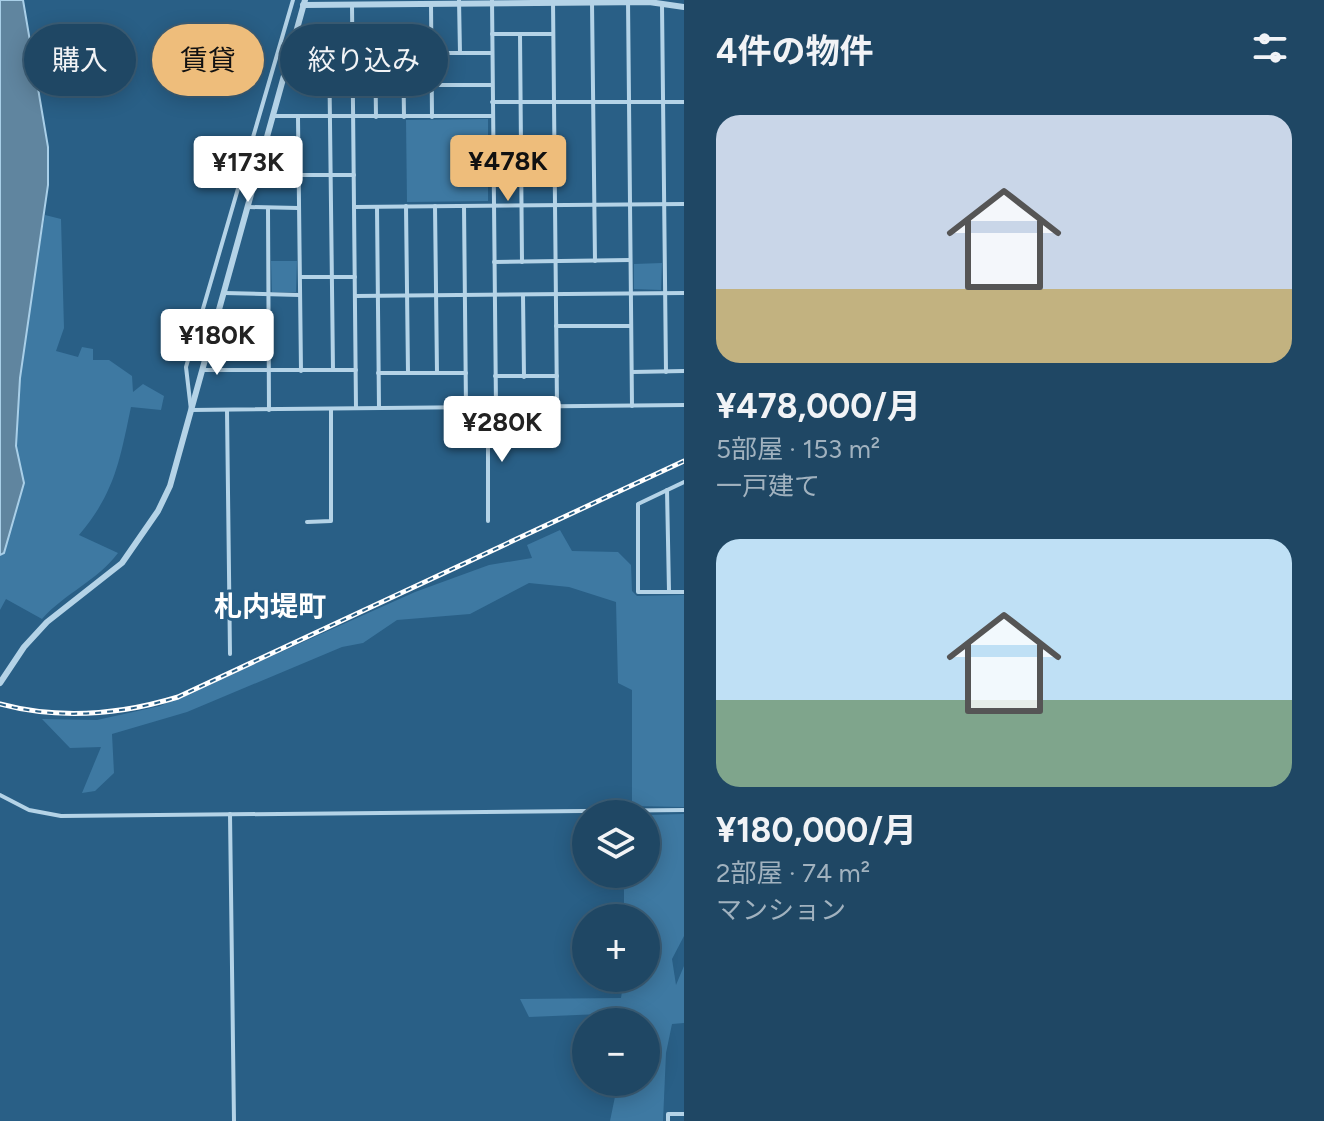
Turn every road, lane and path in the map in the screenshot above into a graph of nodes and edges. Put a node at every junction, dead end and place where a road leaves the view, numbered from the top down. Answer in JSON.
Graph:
{"nodes":[{"id":1,"x":293,"y":0,"type":"edge"},
{"id":2,"x":553,"y":1,"type":"edge"},
{"id":3,"x":628,"y":1,"type":"edge"},
{"id":4,"x":336,"y":2,"type":"edge"},
{"id":5,"x":459,"y":2,"type":"edge"},
{"id":6,"x":492,"y":2,"type":"edge"},
{"id":7,"x":524,"y":2,"type":"edge"},
{"id":8,"x":592,"y":2,"type":"edge"},
{"id":9,"x":662,"y":2,"type":"junction"},
{"id":10,"x":304,"y":3,"type":"edge"},
{"id":11,"x":431,"y":4,"type":"junction"},
{"id":12,"x":352,"y":5,"type":"junction"},
{"id":13,"x":684,"y":7,"type":"edge"},
{"id":14,"x":298,"y":24,"type":"edge"},
{"id":15,"x":352,"y":24,"type":"edge"},
{"id":16,"x":431,"y":24,"type":"edge"},
{"id":17,"x":492,"y":34,"type":"junction"},
{"id":18,"x":520,"y":34,"type":"junction"},
{"id":19,"x":553,"y":34,"type":"junction"},
{"id":20,"x":448,"y":53,"type":"edge"},
{"id":21,"x":460,"y":53,"type":"junction"},
{"id":22,"x":492,"y":53,"type":"junction"},
{"id":23,"x":448,"y":85,"type":"edge"},
{"id":24,"x":492,"y":85,"type":"junction"},
{"id":25,"x":280,"y":91,"type":"edge"},
{"id":26,"x":330,"y":96,"type":"edge"},
{"id":27,"x":353,"y":96,"type":"edge"},
{"id":28,"x":376,"y":96,"type":"edge"},
{"id":29,"x":404,"y":96,"type":"edge"},
{"id":30,"x":431,"y":96,"type":"edge"},
{"id":31,"x":492,"y":102,"type":"junction"},
{"id":32,"x":554,"y":102,"type":"junction"},
{"id":33,"x":593,"y":102,"type":"junction"},
{"id":34,"x":629,"y":102,"type":"junction"},
{"id":35,"x":663,"y":102,"type":"junction"},
{"id":36,"x":684,"y":102,"type":"edge"},
{"id":37,"x":521,"y":103,"type":"junction"},
{"id":38,"x":273,"y":116,"type":"junction"},
{"id":39,"x":492,"y":116,"type":"junction"},
{"id":40,"x":376,"y":117,"type":"junction"},
{"id":41,"x":404,"y":117,"type":"junction"},
{"id":42,"x":432,"y":117,"type":"junction"},
{"id":43,"x":298,"y":118,"type":"junction"},
{"id":44,"x":331,"y":118,"type":"junction"},
{"id":45,"x":353,"y":118,"type":"junction"},
{"id":46,"x":257,"y":175,"type":"junction"},
{"id":47,"x":354,"y":175,"type":"junction"},
{"id":48,"x":299,"y":176,"type":"junction"},
{"id":49,"x":331,"y":176,"type":"junction"},
{"id":50,"x":664,"y":204,"type":"junction"},
{"id":51,"x":684,"y":204,"type":"edge"},
{"id":52,"x":555,"y":205,"type":"junction"},
{"id":53,"x":594,"y":205,"type":"junction"},
{"id":54,"x":630,"y":205,"type":"junction"},
{"id":55,"x":406,"y":206,"type":"junction"},
{"id":56,"x":435,"y":206,"type":"junction"},
{"id":57,"x":464,"y":206,"type":"junction"},
{"id":58,"x":494,"y":206,"type":"junction"},
{"id":59,"x":522,"y":206,"type":"junction"},
{"id":60,"x":249,"y":207,"type":"junction"},
{"id":61,"x":354,"y":207,"type":"junction"},
{"id":62,"x":377,"y":207,"type":"junction"},
{"id":63,"x":268,"y":208,"type":"junction"},
{"id":64,"x":299,"y":208,"type":"junction"},
{"id":65,"x":630,"y":260,"type":"junction"},
{"id":66,"x":595,"y":261,"type":"junction"},
{"id":67,"x":494,"y":262,"type":"junction"},
{"id":68,"x":522,"y":262,"type":"junction"},
{"id":69,"x":555,"y":262,"type":"junction"},
{"id":70,"x":300,"y":277,"type":"junction"},
{"id":71,"x":332,"y":277,"type":"junction"},
{"id":72,"x":355,"y":277,"type":"junction"},
{"id":73,"x":225,"y":293,"type":"junction"},
{"id":74,"x":631,"y":293,"type":"junction"},
{"id":75,"x":665,"y":293,"type":"junction"},
{"id":76,"x":684,"y":293,"type":"edge"},
{"id":77,"x":523,"y":294,"type":"junction"},
{"id":78,"x":556,"y":294,"type":"junction"},
{"id":79,"x":268,"y":295,"type":"junction"},
{"id":80,"x":300,"y":295,"type":"junction"},
{"id":81,"x":436,"y":295,"type":"junction"},
{"id":82,"x":465,"y":295,"type":"junction"},
{"id":83,"x":494,"y":295,"type":"junction"},
{"id":84,"x":355,"y":296,"type":"junction"},
{"id":85,"x":378,"y":296,"type":"junction"},
{"id":86,"x":407,"y":296,"type":"junction"},
{"id":87,"x":556,"y":326,"type":"junction"},
{"id":88,"x":631,"y":326,"type":"junction"},
{"id":89,"x":213,"y":334,"type":"junction"},
{"id":90,"x":269,"y":335,"type":"junction"},
{"id":91,"x":203,"y":370,"type":"junction"},
{"id":92,"x":333,"y":370,"type":"junction"},
{"id":93,"x":356,"y":370,"type":"junction"},
{"id":94,"x":269,"y":371,"type":"junction"},
{"id":95,"x":301,"y":371,"type":"junction"},
{"id":96,"x":684,"y":371,"type":"edge"},
{"id":97,"x":632,"y":372,"type":"junction"},
{"id":98,"x":666,"y":372,"type":"junction"},
{"id":99,"x":378,"y":373,"type":"junction"},
{"id":100,"x":408,"y":373,"type":"junction"},
{"id":101,"x":437,"y":373,"type":"junction"},
{"id":102,"x":466,"y":373,"type":"junction"},
{"id":103,"x":495,"y":376,"type":"junction"},
{"id":104,"x":557,"y":376,"type":"junction"},
{"id":105,"x":524,"y":377,"type":"junction"},
{"id":106,"x":684,"y":405,"type":"edge"},
{"id":107,"x":557,"y":406,"type":"junction"},
{"id":108,"x":632,"y":406,"type":"junction"},
{"id":109,"x":466,"y":407,"type":"junction"},
{"id":110,"x":488,"y":407,"type":"junction"},
{"id":111,"x":496,"y":407,"type":"junction"},
{"id":112,"x":356,"y":408,"type":"junction"},
{"id":113,"x":379,"y":408,"type":"junction"},
{"id":114,"x":331,"y":409,"type":"junction"},
{"id":115,"x":191,"y":410,"type":"junction"},
{"id":116,"x":227,"y":410,"type":"junction"},
{"id":117,"x":269,"y":410,"type":"junction"},
{"id":118,"x":684,"y":482,"type":"edge"},
{"id":119,"x":667,"y":490,"type":"junction"},
{"id":120,"x":488,"y":521,"type":"dead end"},
{"id":121,"x":307,"y":522,"type":"dead end"},
{"id":122,"x":669,"y":592,"type":"junction"},
{"id":123,"x":684,"y":592,"type":"edge"},
{"id":124,"x":230,"y":654,"type":"dead end"},
{"id":125,"x":0,"y":683,"type":"edge"},
{"id":126,"x":0,"y":795,"type":"edge"},
{"id":127,"x":684,"y":810,"type":"edge"},
{"id":128,"x":230,"y":814,"type":"junction"},
{"id":129,"x":684,"y":1114,"type":"edge"},
{"id":130,"x":234,"y":1121,"type":"edge"},
{"id":131,"x":668,"y":1121,"type":"edge"}],
"edges":[{"from":1,"to":115,"type":"street"},
{"from":2,"to":7,"type":"street"},
{"from":2,"to":8,"type":"street"},
{"from":2,"to":19,"type":"street"},
{"from":3,"to":8,"type":"street"},
{"from":3,"to":9,"type":"street"},
{"from":3,"to":34,"type":"street"},
{"from":4,"to":10,"type":"street"},
{"from":4,"to":12,"type":"street"},
{"from":5,"to":6,"type":"street"},
{"from":5,"to":11,"type":"street"},
{"from":5,"to":21,"type":"street"},
{"from":6,"to":7,"type":"street"},
{"from":6,"to":17,"type":"street"},
{"from":8,"to":33,"type":"street"},
{"from":9,"to":13,"type":"street"},
{"from":9,"to":35,"type":"street"},
{"from":10,"to":14,"type":"street"},
{"from":11,"to":12,"type":"street"},
{"from":11,"to":16,"type":"street"},
{"from":12,"to":15,"type":"street"},
{"from":17,"to":18,"type":"street"},
{"from":17,"to":22,"type":"street"},
{"from":18,"to":19,"type":"street"},
{"from":18,"to":37,"type":"street"},
{"from":19,"to":32,"type":"street"},
{"from":20,"to":21,"type":"street"},
{"from":21,"to":22,"type":"street"},
{"from":22,"to":24,"type":"street"},
{"from":23,"to":24,"type":"street"},
{"from":24,"to":31,"type":"street"},
{"from":25,"to":38,"type":"street"},
{"from":26,"to":44,"type":"street"},
{"from":27,"to":45,"type":"street"},
{"from":28,"to":40,"type":"street"},
{"from":29,"to":41,"type":"street"},
{"from":30,"to":42,"type":"street"},
{"from":31,"to":37,"type":"street"},
{"from":31,"to":39,"type":"street"},
{"from":32,"to":33,"type":"street"},
{"from":32,"to":37,"type":"street"},
{"from":32,"to":52,"type":"street"},
{"from":33,"to":34,"type":"street"},
{"from":33,"to":53,"type":"street"},
{"from":34,"to":35,"type":"street"},
{"from":34,"to":54,"type":"street"},
{"from":35,"to":36,"type":"street"},
{"from":35,"to":50,"type":"street"},
{"from":37,"to":59,"type":"street"},
{"from":38,"to":43,"type":"street"},
{"from":38,"to":46,"type":"street"},
{"from":39,"to":42,"type":"street"},
{"from":39,"to":58,"type":"street"},
{"from":40,"to":41,"type":"street"},
{"from":40,"to":45,"type":"street"},
{"from":41,"to":42,"type":"street"},
{"from":43,"to":44,"type":"street"},
{"from":43,"to":48,"type":"street"},
{"from":44,"to":45,"type":"street"},
{"from":44,"to":49,"type":"street"},
{"from":45,"to":47,"type":"street"},
{"from":46,"to":48,"type":"street"},
{"from":46,"to":60,"type":"street"},
{"from":47,"to":49,"type":"street"},
{"from":47,"to":61,"type":"street"},
{"from":48,"to":49,"type":"street"},
{"from":48,"to":64,"type":"street"},
{"from":49,"to":71,"type":"street"},
{"from":50,"to":51,"type":"street"},
{"from":50,"to":54,"type":"street"},
{"from":50,"to":75,"type":"street"},
{"from":52,"to":53,"type":"street"},
{"from":52,"to":59,"type":"street"},
{"from":52,"to":69,"type":"street"},
{"from":53,"to":54,"type":"street"},
{"from":53,"to":66,"type":"street"},
{"from":54,"to":65,"type":"street"},
{"from":55,"to":56,"type":"street"},
{"from":55,"to":62,"type":"street"},
{"from":55,"to":86,"type":"street"},
{"from":56,"to":57,"type":"street"},
{"from":56,"to":81,"type":"street"},
{"from":57,"to":58,"type":"street"},
{"from":57,"to":82,"type":"street"},
{"from":58,"to":59,"type":"street"},
{"from":58,"to":67,"type":"street"},
{"from":59,"to":68,"type":"street"},
{"from":60,"to":63,"type":"street"},
{"from":60,"to":73,"type":"street"},
{"from":61,"to":62,"type":"street"},
{"from":61,"to":72,"type":"street"},
{"from":62,"to":85,"type":"street"},
{"from":63,"to":64,"type":"street"},
{"from":63,"to":79,"type":"street"},
{"from":64,"to":70,"type":"street"},
{"from":65,"to":66,"type":"street"},
{"from":65,"to":74,"type":"street"},
{"from":66,"to":69,"type":"street"},
{"from":67,"to":68,"type":"street"},
{"from":67,"to":83,"type":"street"},
{"from":68,"to":69,"type":"street"},
{"from":69,"to":78,"type":"street"},
{"from":70,"to":71,"type":"street"},
{"from":70,"to":80,"type":"street"},
{"from":71,"to":72,"type":"street"},
{"from":71,"to":92,"type":"street"},
{"from":72,"to":84,"type":"street"},
{"from":73,"to":79,"type":"street"},
{"from":73,"to":89,"type":"street"},
{"from":74,"to":75,"type":"street"},
{"from":74,"to":78,"type":"street"},
{"from":74,"to":88,"type":"street"},
{"from":75,"to":76,"type":"street"},
{"from":75,"to":98,"type":"street"},
{"from":77,"to":78,"type":"street"},
{"from":77,"to":83,"type":"street"},
{"from":77,"to":105,"type":"street"},
{"from":78,"to":87,"type":"street"},
{"from":79,"to":80,"type":"street"},
{"from":79,"to":90,"type":"street"},
{"from":80,"to":95,"type":"street"},
{"from":81,"to":82,"type":"street"},
{"from":81,"to":86,"type":"street"},
{"from":81,"to":101,"type":"street"},
{"from":82,"to":83,"type":"street"},
{"from":82,"to":102,"type":"street"},
{"from":83,"to":103,"type":"street"},
{"from":84,"to":85,"type":"street"},
{"from":84,"to":93,"type":"street"},
{"from":85,"to":86,"type":"street"},
{"from":85,"to":99,"type":"street"},
{"from":86,"to":100,"type":"street"},
{"from":87,"to":88,"type":"street"},
{"from":87,"to":104,"type":"street"},
{"from":88,"to":97,"type":"street"},
{"from":89,"to":90,"type":"street"},
{"from":89,"to":91,"type":"street"},
{"from":90,"to":94,"type":"street"},
{"from":91,"to":94,"type":"street"},
{"from":91,"to":115,"type":"street"},
{"from":92,"to":93,"type":"street"},
{"from":92,"to":95,"type":"street"},
{"from":93,"to":112,"type":"street"},
{"from":94,"to":95,"type":"street"},
{"from":94,"to":117,"type":"street"},
{"from":96,"to":98,"type":"street"},
{"from":97,"to":98,"type":"street"},
{"from":97,"to":108,"type":"street"},
{"from":99,"to":100,"type":"street"},
{"from":99,"to":113,"type":"street"},
{"from":100,"to":101,"type":"street"},
{"from":101,"to":102,"type":"street"},
{"from":102,"to":109,"type":"street"},
{"from":103,"to":105,"type":"street"},
{"from":103,"to":111,"type":"street"},
{"from":104,"to":105,"type":"street"},
{"from":104,"to":107,"type":"street"},
{"from":106,"to":108,"type":"street"},
{"from":107,"to":108,"type":"street"},
{"from":107,"to":111,"type":"street"},
{"from":109,"to":110,"type":"street"},
{"from":109,"to":113,"type":"street"},
{"from":110,"to":111,"type":"street"},
{"from":110,"to":120,"type":"street"},
{"from":112,"to":113,"type":"street"},
{"from":112,"to":114,"type":"street"},
{"from":114,"to":117,"type":"street"},
{"from":114,"to":121,"type":"street"},
{"from":115,"to":116,"type":"street"},
{"from":115,"to":125,"type":"street"},
{"from":116,"to":117,"type":"street"},
{"from":116,"to":124,"type":"street"},
{"from":118,"to":119,"type":"street"},
{"from":119,"to":122,"type":"street"},
{"from":119,"to":122,"type":"street"},
{"from":122,"to":123,"type":"street"},
{"from":126,"to":128,"type":"street"},
{"from":127,"to":128,"type":"street"},
{"from":128,"to":130,"type":"street"},
{"from":129,"to":131,"type":"street"}]}
